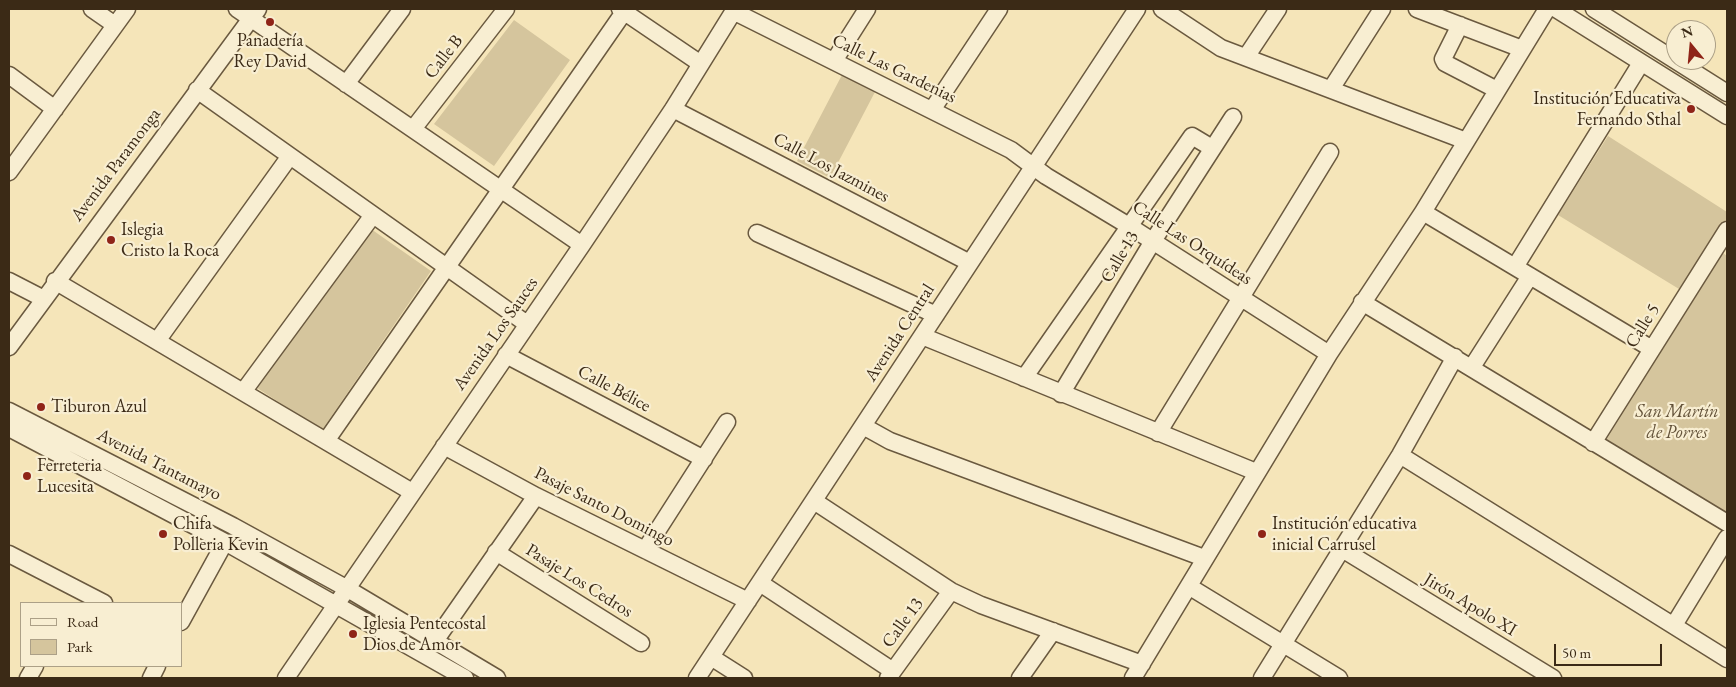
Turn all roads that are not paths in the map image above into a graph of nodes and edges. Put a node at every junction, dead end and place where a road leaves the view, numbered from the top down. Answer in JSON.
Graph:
{"nodes":[{"id":1,"x":92,"y":9,"type":"edge"},
{"id":2,"x":127,"y":9,"type":"edge"},
{"id":3,"x":237,"y":9,"type":"edge"},
{"id":4,"x":402,"y":9,"type":"edge"},
{"id":5,"x":506,"y":9,"type":"edge"},
{"id":6,"x":867,"y":9,"type":"edge"},
{"id":7,"x":999,"y":9,"type":"edge"},
{"id":8,"x":1137,"y":9,"type":"edge"},
{"id":9,"x":1162,"y":9,"type":"edge"},
{"id":10,"x":1278,"y":9,"type":"edge"},
{"id":11,"x":1382,"y":9,"type":"edge"},
{"id":12,"x":1417,"y":9,"type":"edge"},
{"id":13,"x":1547,"y":9,"type":"edge"},
{"id":14,"x":1556,"y":9,"type":"edge"},
{"id":15,"x":1594,"y":9,"type":"edge"},
{"id":16,"x":622,"y":10,"type":"edge"},
{"id":17,"x":734,"y":10,"type":"edge"},
{"id":18,"x":254,"y":14,"type":"edge"},
{"id":19,"x":116,"y":25,"type":"junction"},
{"id":20,"x":1460,"y":26,"type":"junction"},
{"id":21,"x":1522,"y":50,"type":"junction"},
{"id":22,"x":1246,"y":57,"type":"junction"},
{"id":23,"x":834,"y":61,"type":"junction"},
{"id":24,"x":1641,"y":63,"type":"junction"},
{"id":25,"x":701,"y":64,"type":"junction"},
{"id":26,"x":9,"y":75,"type":"edge"},
{"id":27,"x":346,"y":84,"type":"junction"},
{"id":28,"x":1331,"y":89,"type":"junction"},
{"id":29,"x":197,"y":90,"type":"junction"},
{"id":30,"x":1497,"y":90,"type":"junction"},
{"id":31,"x":1727,"y":93,"type":"edge"},
{"id":32,"x":54,"y":109,"type":"junction"},
{"id":33,"x":673,"y":109,"type":"junction"},
{"id":34,"x":932,"y":110,"type":"junction"},
{"id":35,"x":1727,"y":116,"type":"edge"},
{"id":36,"x":1233,"y":117,"type":"dead end"},
{"id":37,"x":413,"y":129,"type":"junction"},
{"id":38,"x":1466,"y":141,"type":"junction"},
{"id":39,"x":1212,"y":148,"type":"junction"},
{"id":40,"x":1330,"y":152,"type":"dead end"},
{"id":41,"x":290,"y":156,"type":"junction"},
{"id":42,"x":1034,"y":166,"type":"junction"},
{"id":43,"x":9,"y":172,"type":"edge"},
{"id":44,"x":501,"y":190,"type":"junction"},
{"id":45,"x":1423,"y":212,"type":"junction"},
{"id":46,"x":373,"y":215,"type":"junction"},
{"id":47,"x":1129,"y":226,"type":"junction"},
{"id":48,"x":758,"y":232,"type":"dead end"},
{"id":49,"x":1725,"y":239,"type":"edge"},
{"id":50,"x":1152,"y":241,"type":"junction"},
{"id":51,"x":582,"y":245,"type":"junction"},
{"id":52,"x":970,"y":263,"type":"junction"},
{"id":53,"x":447,"y":267,"type":"junction"},
{"id":54,"x":1515,"y":267,"type":"junction"},
{"id":55,"x":1530,"y":276,"type":"junction"},
{"id":56,"x":9,"y":281,"type":"edge"},
{"id":57,"x":55,"y":281,"type":"junction"},
{"id":58,"x":42,"y":298,"type":"junction"},
{"id":59,"x":1240,"y":299,"type":"junction"},
{"id":60,"x":1362,"y":302,"type":"junction"},
{"id":61,"x":936,"y":315,"type":"junction"},
{"id":62,"x":528,"y":324,"type":"junction"},
{"id":63,"x":922,"y":336,"type":"junction"},
{"id":64,"x":157,"y":341,"type":"junction"},
{"id":65,"x":9,"y":347,"type":"edge"},
{"id":66,"x":1652,"y":349,"type":"junction"},
{"id":67,"x":1329,"y":354,"type":"junction"},
{"id":68,"x":506,"y":355,"type":"junction"},
{"id":69,"x":1455,"y":357,"type":"junction"},
{"id":70,"x":1472,"y":368,"type":"junction"},
{"id":71,"x":1024,"y":378,"type":"junction"},
{"id":72,"x":243,"y":392,"type":"junction"},
{"id":73,"x":1061,"y":394,"type":"junction"},
{"id":74,"x":9,"y":411,"type":"edge"},
{"id":75,"x":728,"y":422,"type":"dead end"},
{"id":76,"x":863,"y":426,"type":"junction"},
{"id":77,"x":9,"y":428,"type":"edge"},
{"id":78,"x":1158,"y":432,"type":"junction"},
{"id":79,"x":326,"y":441,"type":"junction"},
{"id":80,"x":1593,"y":443,"type":"junction"},
{"id":81,"x":444,"y":446,"type":"junction"},
{"id":82,"x":1400,"y":455,"type":"junction"},
{"id":83,"x":704,"y":459,"type":"junction"},
{"id":84,"x":1256,"y":472,"type":"junction"},
{"id":85,"x":412,"y":492,"type":"junction"},
{"id":86,"x":536,"y":496,"type":"junction"},
{"id":87,"x":814,"y":501,"type":"junction"},
{"id":88,"x":1727,"y":523,"type":"edge"},
{"id":89,"x":1727,"y":538,"type":"edge"},
{"id":90,"x":224,"y":542,"type":"junction"},
{"id":91,"x":645,"y":550,"type":"junction"},
{"id":92,"x":1342,"y":550,"type":"junction"},
{"id":93,"x":496,"y":552,"type":"junction"},
{"id":94,"x":9,"y":554,"type":"edge"},
{"id":95,"x":1204,"y":558,"type":"junction"},
{"id":96,"x":760,"y":583,"type":"junction"},
{"id":97,"x":1190,"y":587,"type":"junction"},
{"id":98,"x":346,"y":588,"type":"junction"},
{"id":99,"x":950,"y":591,"type":"junction"},
{"id":100,"x":75,"y":597,"type":"edge"},
{"id":101,"x":748,"y":601,"type":"junction"},
{"id":102,"x":99,"y":602,"type":"edge"},
{"id":103,"x":336,"y":604,"type":"junction"},
{"id":104,"x":182,"y":620,"type":"edge"},
{"id":105,"x":1674,"y":626,"type":"junction"},
{"id":106,"x":1053,"y":631,"type":"junction"},
{"id":107,"x":435,"y":641,"type":"junction"},
{"id":108,"x":641,"y":643,"type":"dead end"},
{"id":109,"x":1283,"y":644,"type":"junction"},
{"id":110,"x":711,"y":657,"type":"junction"},
{"id":111,"x":1727,"y":659,"type":"edge"},
{"id":112,"x":1142,"y":664,"type":"junction"},
{"id":113,"x":34,"y":667,"type":"edge"},
{"id":114,"x":157,"y":667,"type":"edge"},
{"id":115,"x":891,"y":675,"type":"edge"},
{"id":116,"x":28,"y":678,"type":"edge"},
{"id":117,"x":151,"y":678,"type":"edge"},
{"id":118,"x":286,"y":678,"type":"edge"},
{"id":119,"x":465,"y":678,"type":"edge"},
{"id":120,"x":497,"y":678,"type":"edge"},
{"id":121,"x":697,"y":678,"type":"edge"},
{"id":122,"x":744,"y":678,"type":"edge"},
{"id":123,"x":1020,"y":678,"type":"edge"},
{"id":124,"x":1133,"y":678,"type":"edge"},
{"id":125,"x":1262,"y":678,"type":"edge"},
{"id":126,"x":1339,"y":678,"type":"edge"},
{"id":127,"x":1553,"y":678,"type":"edge"}],
"edges":[{"from":1,"to":19,"type":"street"},
{"from":2,"to":19,"type":"street"},
{"from":3,"to":18,"type":"street"},
{"from":4,"to":27,"type":"street"},
{"from":5,"to":37,"type":"street","name":"Calle B"},
{"from":6,"to":23,"type":"street"},
{"from":7,"to":34,"type":"street"},
{"from":8,"to":42,"type":"street","name":"Avenida Central"},
{"from":9,"to":22,"type":"street"},
{"from":10,"to":22,"type":"street"},
{"from":11,"to":28,"type":"street"},
{"from":12,"to":20,"type":"street"},
{"from":13,"to":21,"type":"street"},
{"from":14,"to":24,"type":"street"},
{"from":15,"to":31,"type":"street"},
{"from":16,"to":25,"type":"street"},
{"from":16,"to":44,"type":"street"},
{"from":17,"to":23,"type":"street","name":"Calle Las Gardenias"},
{"from":17,"to":25,"type":"street","name":"Avenida Los Sauces"},
{"from":18,"to":27,"type":"street"},
{"from":18,"to":29,"type":"street","name":"Avenida Paramonga"},
{"from":19,"to":32,"type":"street"},
{"from":20,"to":21,"type":"street"},
{"from":20,"to":30,"type":"street"},
{"from":21,"to":30,"type":"street"},
{"from":22,"to":28,"type":"street"},
{"from":23,"to":34,"type":"street","name":"Calle Las Gardenias"},
{"from":24,"to":35,"type":"street"},
{"from":24,"to":54,"type":"street"},
{"from":25,"to":33,"type":"street","name":"Avenida Los Sauces"},
{"from":26,"to":32,"type":"street"},
{"from":27,"to":37,"type":"street"},
{"from":28,"to":38,"type":"street"},
{"from":29,"to":41,"type":"street"},
{"from":29,"to":57,"type":"street","name":"Avenida Paramonga"},
{"from":30,"to":38,"type":"street"},
{"from":32,"to":43,"type":"street"},
{"from":33,"to":51,"type":"street","name":"Avenida Los Sauces"},
{"from":33,"to":52,"type":"street","name":"Calle Los Jazmines"},
{"from":34,"to":42,"type":"street","name":"Calle Las Gardenias"},
{"from":36,"to":39,"type":"street","name":"Calle 13"},
{"from":37,"to":44,"type":"street"},
{"from":38,"to":45,"type":"street"},
{"from":39,"to":47,"type":"street","name":"Calle 13"},
{"from":39,"to":50,"type":"street","name":"Calle 13"},
{"from":40,"to":59,"type":"street"},
{"from":41,"to":46,"type":"street"},
{"from":41,"to":64,"type":"street"},
{"from":42,"to":47,"type":"street","name":"Calle Las Orquídeas"},
{"from":42,"to":52,"type":"street","name":"Avenida Central"},
{"from":44,"to":51,"type":"street"},
{"from":44,"to":53,"type":"street"},
{"from":45,"to":54,"type":"street"},
{"from":45,"to":60,"type":"street"},
{"from":46,"to":53,"type":"street"},
{"from":46,"to":72,"type":"street"},
{"from":47,"to":50,"type":"street","name":"Calle Las Orquídeas"},
{"from":47,"to":71,"type":"street","name":"Calle 13"},
{"from":48,"to":61,"type":"street"},
{"from":49,"to":66,"type":"street","name":"Calle 5"},
{"from":50,"to":59,"type":"street","name":"Calle Las Orquídeas"},
{"from":50,"to":73,"type":"street","name":"Calle 13"},
{"from":51,"to":62,"type":"street","name":"Avenida Los Sauces"},
{"from":52,"to":61,"type":"street","name":"Avenida Central"},
{"from":53,"to":62,"type":"street"},
{"from":53,"to":79,"type":"street"},
{"from":54,"to":55,"type":"street"},
{"from":55,"to":66,"type":"street"},
{"from":55,"to":70,"type":"street"},
{"from":56,"to":58,"type":"street"},
{"from":57,"to":58,"type":"street","name":"Avenida Paramonga"},
{"from":57,"to":64,"type":"street"},
{"from":58,"to":65,"type":"street","name":"Avenida Paramonga"},
{"from":59,"to":67,"type":"street","name":"Calle Las Orquídeas"},
{"from":59,"to":78,"type":"street"},
{"from":60,"to":67,"type":"street"},
{"from":60,"to":69,"type":"street"},
{"from":61,"to":63,"type":"street","name":"Avenida Central"},
{"from":62,"to":68,"type":"street","name":"Avenida Los Sauces"},
{"from":63,"to":71,"type":"street"},
{"from":63,"to":76,"type":"street","name":"Avenida Central"},
{"from":64,"to":72,"type":"street"},
{"from":66,"to":80,"type":"street","name":"Calle 5"},
{"from":67,"to":84,"type":"street"},
{"from":68,"to":81,"type":"street","name":"Avenida Los Sauces"},
{"from":68,"to":83,"type":"street","name":"Calle Bélice"},
{"from":69,"to":70,"type":"street"},
{"from":69,"to":82,"type":"street"},
{"from":70,"to":80,"type":"street"},
{"from":71,"to":73,"type":"street"},
{"from":72,"to":79,"type":"street"},
{"from":73,"to":78,"type":"street"},
{"from":74,"to":98,"type":"street","name":"Avenida Tantamayo"},
{"from":75,"to":83,"type":"street"},
{"from":76,"to":87,"type":"street","name":"Avenida Central"},
{"from":76,"to":95,"type":"street"},
{"from":77,"to":90,"type":"street","name":"Avenida Tantamayo"},
{"from":78,"to":84,"type":"street"},
{"from":79,"to":85,"type":"street"},
{"from":80,"to":88,"type":"street"},
{"from":81,"to":85,"type":"street","name":"Avenida Los Sauces"},
{"from":81,"to":86,"type":"street","name":"Pasaje Santo Domingo"},
{"from":82,"to":92,"type":"street"},
{"from":82,"to":105,"type":"street"},
{"from":83,"to":91,"type":"street"},
{"from":84,"to":95,"type":"street"},
{"from":85,"to":98,"type":"street","name":"Avenida Los Sauces"},
{"from":86,"to":91,"type":"street","name":"Pasaje Santo Domingo"},
{"from":86,"to":93,"type":"street"},
{"from":87,"to":96,"type":"street","name":"Avenida Central"},
{"from":87,"to":99,"type":"street"},
{"from":89,"to":105,"type":"street"},
{"from":90,"to":103,"type":"street","name":"Avenida Tantamayo"},
{"from":90,"to":104,"type":"street"},
{"from":91,"to":101,"type":"street","name":"Pasaje Santo Domingo"},
{"from":92,"to":109,"type":"street"},
{"from":92,"to":127,"type":"street","name":"Jirón Apolo XI"},
{"from":93,"to":107,"type":"street"},
{"from":93,"to":108,"type":"street","name":"Pasaje Los Cedros"},
{"from":94,"to":100,"type":"street"},
{"from":95,"to":97,"type":"street"},
{"from":96,"to":101,"type":"street","name":"Avenida Central"},
{"from":96,"to":115,"type":"street"},
{"from":97,"to":109,"type":"street"},
{"from":97,"to":112,"type":"street"},
{"from":98,"to":103,"type":"street","name":"Avenida Los Sauces"},
{"from":98,"to":107,"type":"street","name":"Avenida Tantamayo"},
{"from":99,"to":106,"type":"street"},
{"from":99,"to":115,"type":"street","name":"Calle 13"},
{"from":100,"to":102,"type":"street"},
{"from":101,"to":110,"type":"street","name":"Avenida Central"},
{"from":103,"to":118,"type":"street","name":"Avenida Los Sauces"},
{"from":103,"to":119,"type":"street","name":"Avenida Tantamayo"},
{"from":105,"to":111,"type":"street"},
{"from":106,"to":112,"type":"street"},
{"from":106,"to":123,"type":"street"},
{"from":107,"to":120,"type":"street","name":"Avenida Tantamayo"},
{"from":109,"to":125,"type":"street"},
{"from":109,"to":126,"type":"street"},
{"from":110,"to":121,"type":"street","name":"Avenida Central"},
{"from":110,"to":122,"type":"street"},
{"from":112,"to":124,"type":"street"},
{"from":113,"to":116,"type":"street"},
{"from":114,"to":117,"type":"street"}]}
